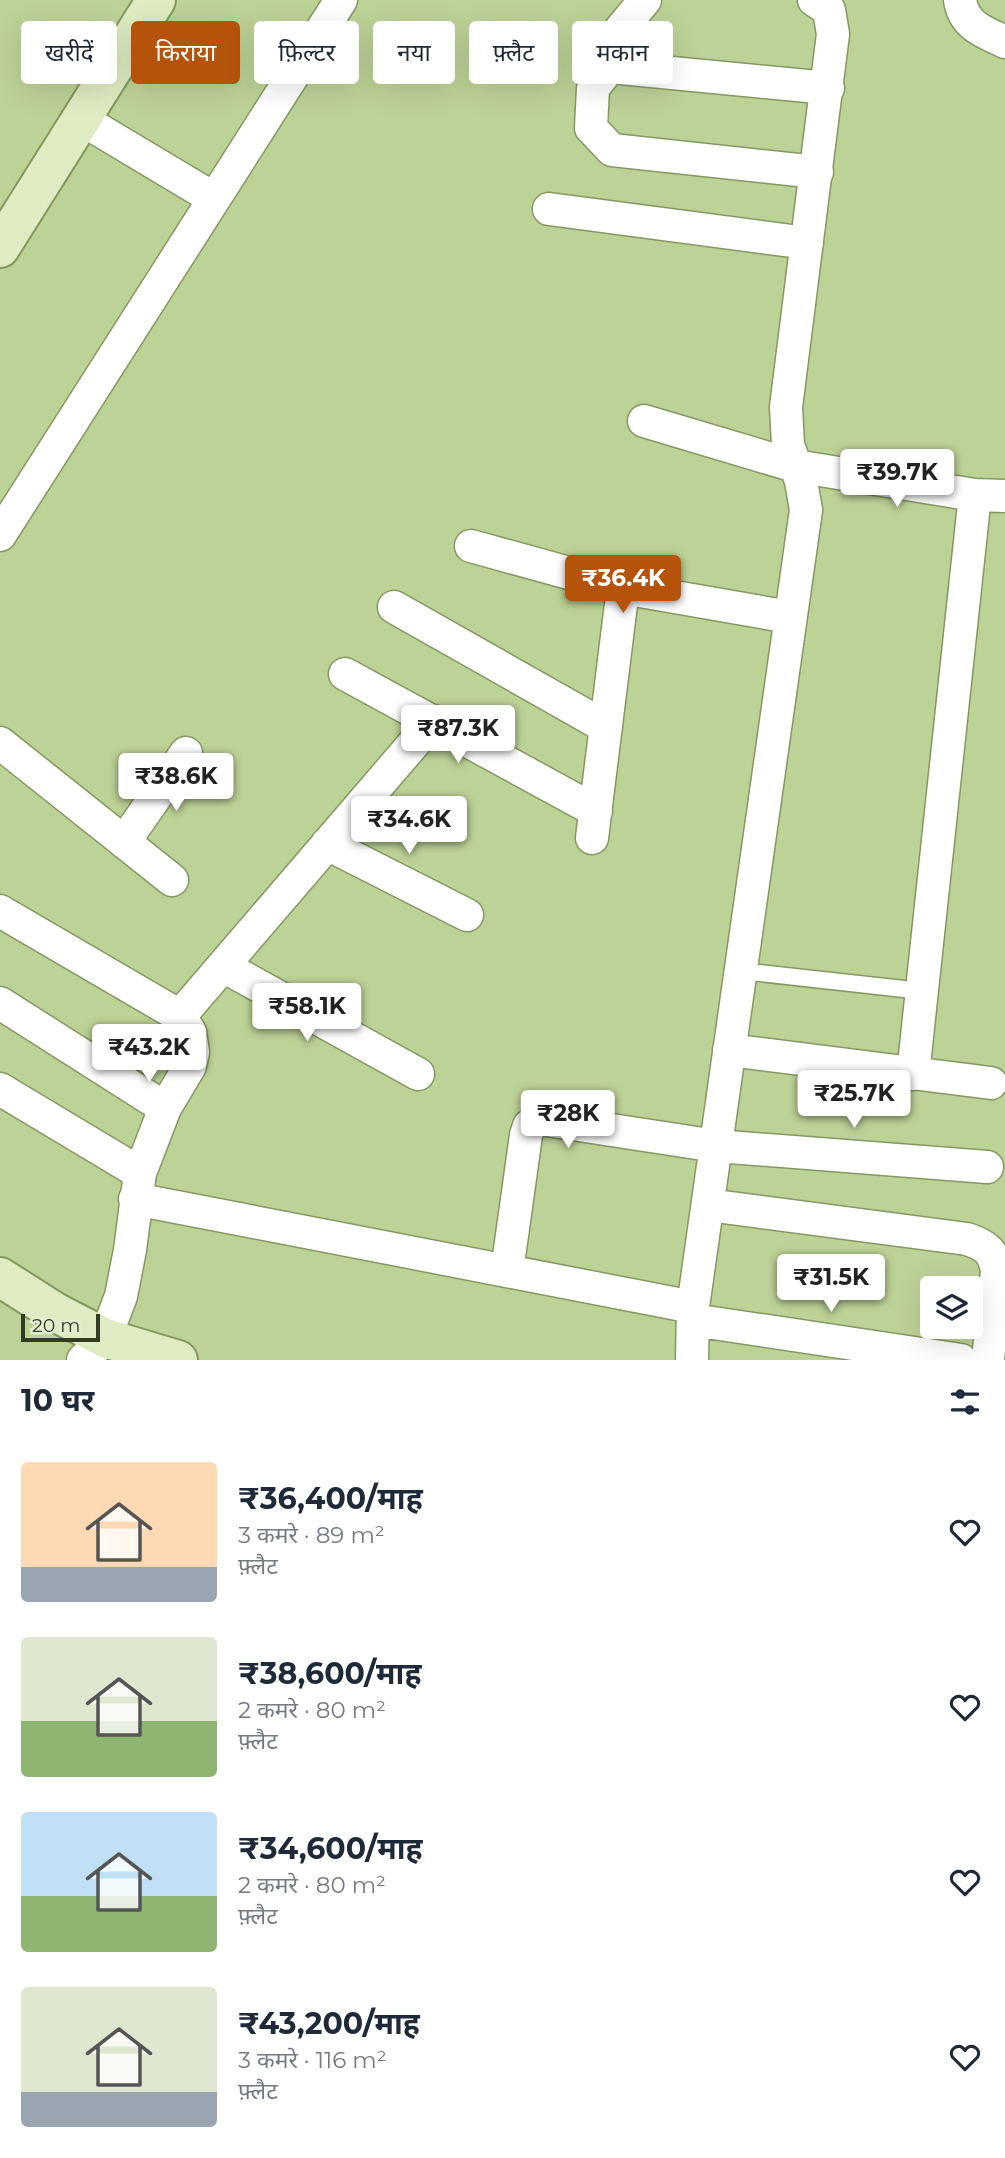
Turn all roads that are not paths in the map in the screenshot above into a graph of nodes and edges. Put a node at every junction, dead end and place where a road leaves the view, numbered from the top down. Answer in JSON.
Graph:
{"nodes":[{"id":1,"x":156,"y":0,"type":"edge"},
{"id":2,"x":341,"y":0,"type":"edge"},
{"id":3,"x":645,"y":0,"type":"edge"},
{"id":4,"x":814,"y":0,"type":"edge"},
{"id":5,"x":960,"y":0,"type":"edge"},
{"id":6,"x":628,"y":21,"type":"edge"},
{"id":7,"x":1005,"y":42,"type":"edge"},
{"id":8,"x":673,"y":73,"type":"edge"},
{"id":9,"x":596,"y":84,"type":"edge"},
{"id":10,"x":828,"y":88,"type":"junction"},
{"id":11,"x":81,"y":119,"type":"junction"},
{"id":12,"x":817,"y":172,"type":"junction"},
{"id":13,"x":213,"y":198,"type":"junction"},
{"id":14,"x":549,"y":209,"type":"dead end"},
{"id":15,"x":807,"y":243,"type":"junction"},
{"id":16,"x":0,"y":248,"type":"edge"},
{"id":17,"x":644,"y":421,"type":"dead end"},
{"id":18,"x":795,"y":466,"type":"junction"},
{"id":19,"x":990,"y":496,"type":"edge"},
{"id":20,"x":0,"y":536,"type":"edge"},
{"id":21,"x":471,"y":546,"type":"dead end"},
{"id":22,"x":623,"y":588,"type":"junction"},
{"id":23,"x":394,"y":607,"type":"dead end"},
{"id":24,"x":790,"y":617,"type":"junction"},
{"id":25,"x":345,"y":674,"type":"dead end"},
{"id":26,"x":433,"y":721,"type":"junction"},
{"id":27,"x":606,"y":727,"type":"junction"},
{"id":28,"x":0,"y":743,"type":"edge"},
{"id":29,"x":186,"y":753,"type":"dead end"},
{"id":30,"x":124,"y":842,"type":"junction"},
{"id":31,"x":327,"y":844,"type":"junction"},
{"id":32,"x":172,"y":880,"type":"dead end"},
{"id":33,"x":0,"y":911,"type":"edge"},
{"id":34,"x":467,"y":915,"type":"dead end"},
{"id":35,"x":223,"y":966,"type":"junction"},
{"id":36,"x":741,"y":971,"type":"junction"},
{"id":37,"x":922,"y":991,"type":"junction"},
{"id":38,"x":0,"y":1003,"type":"edge"},
{"id":39,"x":180,"y":1016,"type":"junction"},
{"id":40,"x":729,"y":1050,"type":"junction"},
{"id":41,"x":418,"y":1074,"type":"dead end"},
{"id":42,"x":913,"y":1074,"type":"junction"},
{"id":43,"x":992,"y":1083,"type":"dead end"},
{"id":44,"x":0,"y":1089,"type":"edge"},
{"id":45,"x":165,"y":1108,"type":"junction"},
{"id":46,"x":716,"y":1146,"type":"junction"},
{"id":47,"x":987,"y":1167,"type":"dead end"},
{"id":48,"x":138,"y":1186,"type":"junction"},
{"id":49,"x":708,"y":1205,"type":"junction"},
{"id":50,"x":507,"y":1271,"type":"junction"},
{"id":51,"x":0,"y":1277,"type":"edge"},
{"id":52,"x":693,"y":1313,"type":"junction"},
{"id":53,"x":94,"y":1349,"type":"edge"},
{"id":54,"x":176,"y":1360,"type":"edge"},
{"id":55,"x":692,"y":1360,"type":"edge"},
{"id":56,"x":961,"y":1360,"type":"edge"},
{"id":57,"x":988,"y":1360,"type":"edge"}],
"edges":[{"from":1,"to":11,"type":"street"},
{"from":2,"to":13,"type":"street"},
{"from":3,"to":6,"type":"street"},
{"from":4,"to":10,"type":"street"},
{"from":5,"to":7,"type":"street"},
{"from":8,"to":10,"type":"street"},
{"from":9,"to":12,"type":"street"},
{"from":10,"to":12,"type":"street"},
{"from":11,"to":13,"type":"street"},
{"from":11,"to":16,"type":"street"},
{"from":12,"to":15,"type":"street"},
{"from":13,"to":20,"type":"street"},
{"from":14,"to":15,"type":"street"},
{"from":15,"to":18,"type":"street"},
{"from":17,"to":18,"type":"street"},
{"from":18,"to":19,"type":"street"},
{"from":18,"to":24,"type":"street"},
{"from":19,"to":37,"type":"street"},
{"from":21,"to":22,"type":"street"},
{"from":22,"to":24,"type":"street"},
{"from":22,"to":27,"type":"street"},
{"from":23,"to":27,"type":"street"},
{"from":24,"to":36,"type":"street"},
{"from":25,"to":26,"type":"street"},
{"from":26,"to":27,"type":"street"},
{"from":26,"to":31,"type":"street"},
{"from":28,"to":30,"type":"street"},
{"from":29,"to":30,"type":"street"},
{"from":30,"to":32,"type":"street"},
{"from":31,"to":34,"type":"street"},
{"from":31,"to":35,"type":"street"},
{"from":33,"to":39,"type":"street"},
{"from":35,"to":39,"type":"street"},
{"from":35,"to":41,"type":"street"},
{"from":36,"to":37,"type":"lane"},
{"from":36,"to":40,"type":"street"},
{"from":37,"to":42,"type":"street"},
{"from":38,"to":45,"type":"street"},
{"from":39,"to":45,"type":"street"},
{"from":40,"to":42,"type":"street"},
{"from":40,"to":46,"type":"street"},
{"from":42,"to":43,"type":"street"},
{"from":44,"to":48,"type":"street"},
{"from":45,"to":48,"type":"street"},
{"from":46,"to":47,"type":"street"},
{"from":46,"to":49,"type":"street"},
{"from":46,"to":50,"type":"street"},
{"from":48,"to":50,"type":"street"},
{"from":48,"to":53,"type":"street"},
{"from":49,"to":52,"type":"street"},
{"from":49,"to":57,"type":"street"},
{"from":50,"to":52,"type":"street"},
{"from":51,"to":53,"type":"street"},
{"from":52,"to":55,"type":"street"},
{"from":52,"to":56,"type":"street"},
{"from":53,"to":54,"type":"street"}]}
